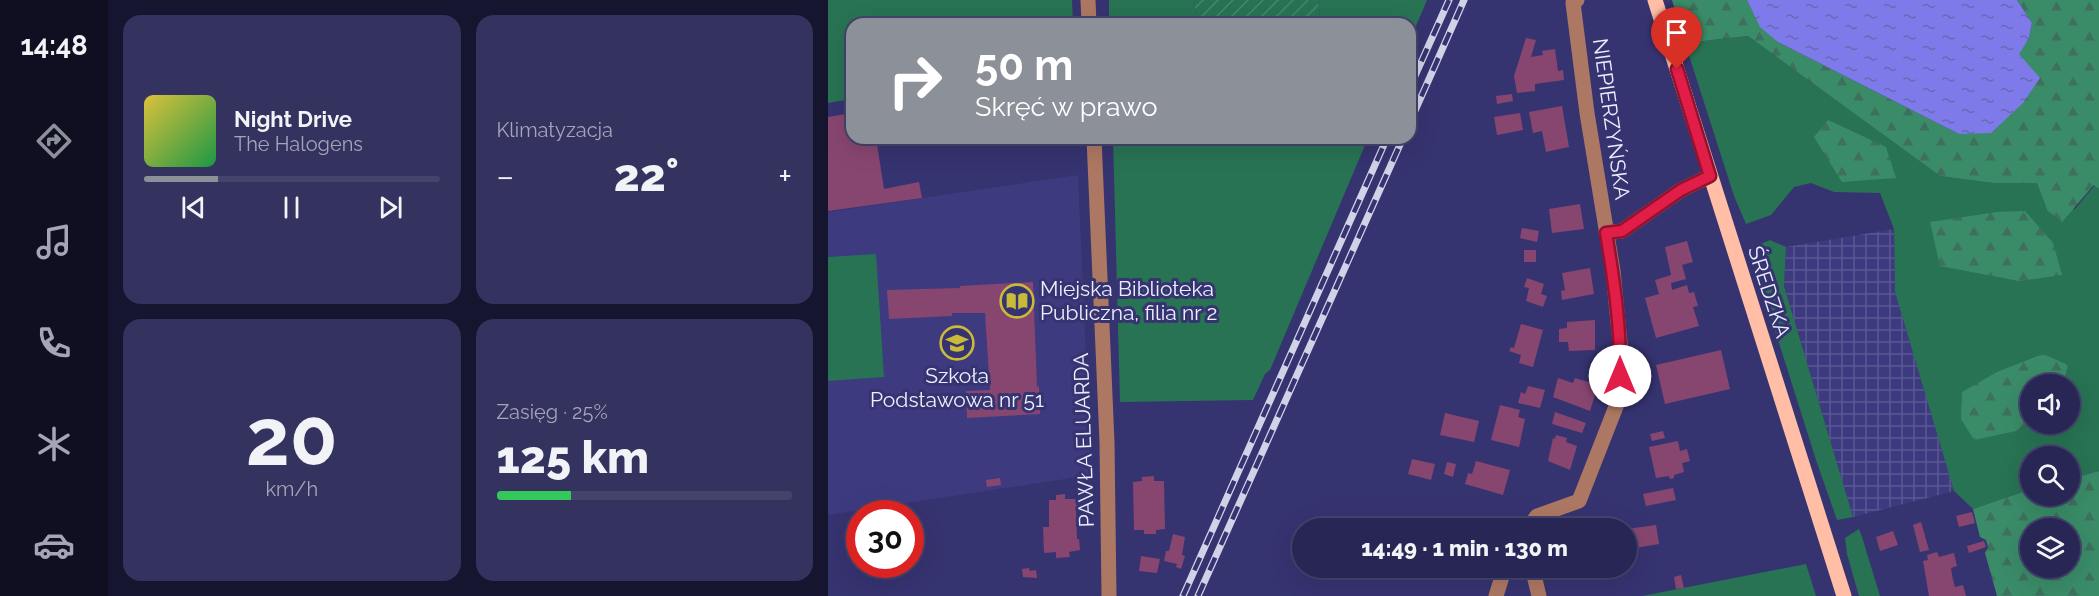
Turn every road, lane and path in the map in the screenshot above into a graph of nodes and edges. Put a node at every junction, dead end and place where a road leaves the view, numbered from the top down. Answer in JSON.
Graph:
{"nodes":[{"id":1,"x":1088,"y":0,"type":"edge"},
{"id":2,"x":1577,"y":0,"type":"edge"},
{"id":3,"x":1655,"y":0,"type":"edge"},
{"id":4,"x":1089,"y":18,"type":"edge"},
{"id":5,"x":1094,"y":144,"type":"edge"},
{"id":6,"x":1710,"y":176,"type":"junction"},
{"id":7,"x":1606,"y":233,"type":"junction"},
{"id":8,"x":1536,"y":518,"type":"edge"},
{"id":9,"x":1502,"y":578,"type":"edge"},
{"id":10,"x":1535,"y":578,"type":"edge"},
{"id":11,"x":1109,"y":596,"type":"edge"},
{"id":12,"x":1496,"y":596,"type":"edge"},
{"id":13,"x":1539,"y":596,"type":"edge"},
{"id":14,"x":1844,"y":596,"type":"edge"}],
"edges":[{"from":1,"to":4,"type":"street"},
{"from":2,"to":7,"type":"street","name":"NIEPIERZYŃSKA"},
{"from":3,"to":6,"type":"main road","name":"ŚREDZKA"},
{"from":5,"to":11,"type":"street","name":"PAWŁA ELUARDA"},
{"from":6,"to":7,"type":"street"},
{"from":6,"to":14,"type":"main road","name":"ŚREDZKA"},
{"from":7,"to":8,"type":"street","name":"NIEPIERZYŃSKA"},
{"from":9,"to":12,"type":"street"},
{"from":10,"to":13,"type":"street"}]}
